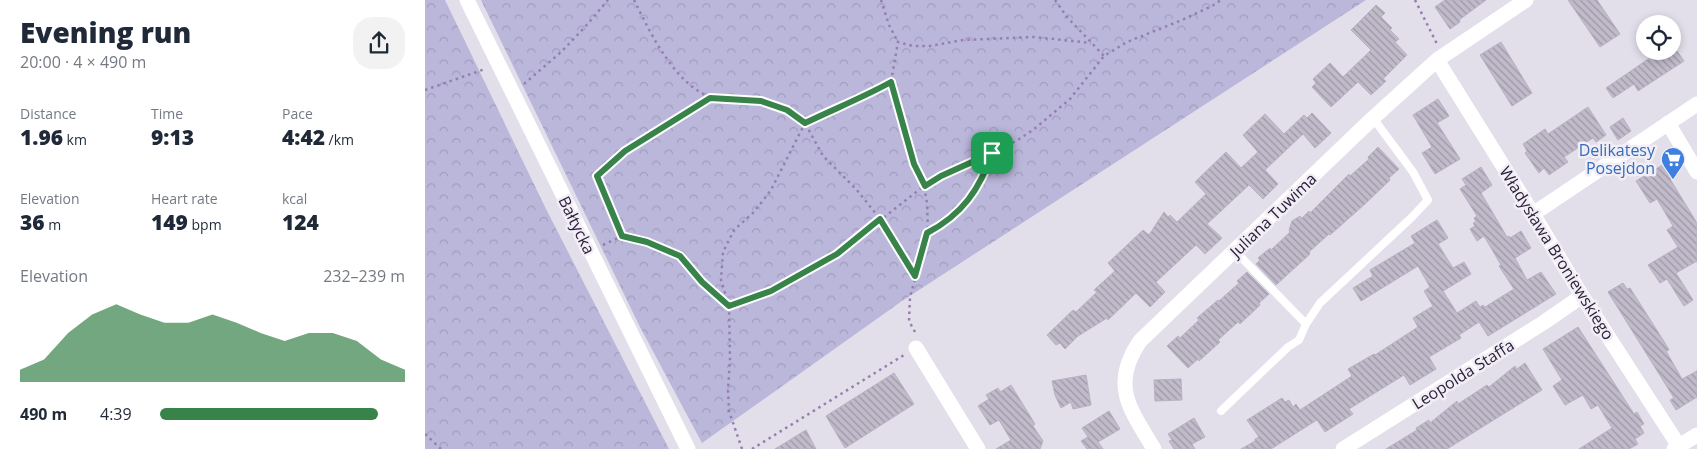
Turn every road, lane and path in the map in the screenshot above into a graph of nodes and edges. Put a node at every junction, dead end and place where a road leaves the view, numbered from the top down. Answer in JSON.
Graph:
{"nodes":[{"id":1,"x":467,"y":0,"type":"edge"},
{"id":2,"x":608,"y":0,"type":"edge"},
{"id":3,"x":634,"y":0,"type":"edge"},
{"id":4,"x":881,"y":0,"type":"edge"},
{"id":5,"x":1055,"y":0,"type":"edge"},
{"id":6,"x":1221,"y":0,"type":"edge"},
{"id":7,"x":1415,"y":0,"type":"edge"},
{"id":8,"x":1526,"y":0,"type":"edge"},
{"id":9,"x":898,"y":42,"type":"junction"},
{"id":10,"x":1091,"y":43,"type":"junction"},
{"id":11,"x":1438,"y":54,"type":"junction"},
{"id":12,"x":1104,"y":56,"type":"junction"},
{"id":13,"x":487,"y":69,"type":"dead end"},
{"id":14,"x":891,"y":82,"type":"junction"},
{"id":15,"x":425,"y":90,"type":"edge"},
{"id":16,"x":512,"y":92,"type":"junction"},
{"id":17,"x":710,"y":98,"type":"junction"},
{"id":18,"x":1697,"y":104,"type":"edge"},
{"id":19,"x":1373,"y":118,"type":"junction"},
{"id":20,"x":805,"y":123,"type":"junction"},
{"id":21,"x":1668,"y":124,"type":"junction"},
{"id":22,"x":992,"y":153,"type":"junction"},
{"id":23,"x":1697,"y":172,"type":"edge"},
{"id":24,"x":925,"y":186,"type":"junction"},
{"id":25,"x":1533,"y":214,"type":"junction"},
{"id":26,"x":880,"y":219,"type":"junction"},
{"id":27,"x":927,"y":233,"type":"junction"},
{"id":28,"x":1235,"y":251,"type":"junction"},
{"id":29,"x":915,"y":276,"type":"junction"},
{"id":30,"x":1582,"y":296,"type":"junction"},
{"id":31,"x":729,"y":306,"type":"junction"},
{"id":32,"x":1307,"y":324,"type":"junction"},
{"id":33,"x":915,"y":332,"type":"dead end"},
{"id":34,"x":915,"y":348,"type":"joint"},
{"id":35,"x":1221,"y":411,"type":"dead end"},
{"id":36,"x":425,"y":434,"type":"edge"},
{"id":37,"x":1697,"y":435,"type":"edge"},
{"id":38,"x":1676,"y":447,"type":"edge"},
{"id":39,"x":441,"y":449,"type":"edge"},
{"id":40,"x":688,"y":449,"type":"edge"},
{"id":41,"x":742,"y":449,"type":"edge"},
{"id":42,"x":753,"y":449,"type":"edge"},
{"id":43,"x":978,"y":449,"type":"edge"},
{"id":44,"x":1154,"y":449,"type":"edge"},
{"id":45,"x":1343,"y":449,"type":"edge"}],
"edges":[{"from":1,"to":16,"type":"street","name":"Bałtycka"},
{"from":2,"to":16,"type":"path"},
{"from":3,"to":17,"type":"path"},
{"from":4,"to":9,"type":"path"},
{"from":5,"to":10,"type":"path"},
{"from":6,"to":12,"type":"path"},
{"from":7,"to":11,"type":"path"},
{"from":8,"to":11,"type":"street","name":"Juliana Tuwima"},
{"from":9,"to":10,"type":"path"},
{"from":9,"to":14,"type":"path"},
{"from":10,"to":12,"type":"path"},
{"from":11,"to":19,"type":"street","name":"Juliana Tuwima"},
{"from":11,"to":25,"type":"street","name":"Władysława Broniewskiego"},
{"from":12,"to":22,"type":"path"},
{"from":13,"to":15,"type":"path"},
{"from":14,"to":20,"type":"path"},
{"from":14,"to":24,"type":"path"},
{"from":16,"to":40,"type":"street","name":"Bałtycka"},
{"from":17,"to":20,"type":"path"},
{"from":17,"to":31,"type":"path"},
{"from":18,"to":21,"type":"street"},
{"from":19,"to":28,"type":"street","name":"Juliana Tuwima"},
{"from":19,"to":32,"type":"lane"},
{"from":20,"to":26,"type":"path"},
{"from":20,"to":31,"type":"path"},
{"from":21,"to":23,"type":"street"},
{"from":21,"to":25,"type":"street"},
{"from":22,"to":24,"type":"path"},
{"from":22,"to":27,"type":"path"},
{"from":24,"to":26,"type":"path"},
{"from":24,"to":27,"type":"path"},
{"from":25,"to":30,"type":"street","name":"Władysława Broniewskiego"},
{"from":26,"to":29,"type":"path"},
{"from":26,"to":31,"type":"path"},
{"from":27,"to":29,"type":"path"},
{"from":28,"to":32,"type":"lane"},
{"from":28,"to":44,"type":"street","name":"Juliana Tuwima"},
{"from":29,"to":33,"type":"path"},
{"from":30,"to":38,"type":"street","name":"Władysława Broniewskiego"},
{"from":30,"to":45,"type":"street","name":"Leopolda Staffa"},
{"from":31,"to":41,"type":"path"},
{"from":32,"to":35,"type":"lane"},
{"from":34,"to":42,"type":"path"},
{"from":34,"to":43,"type":"street"},
{"from":36,"to":39,"type":"path"},
{"from":37,"to":38,"type":"street"}]}
